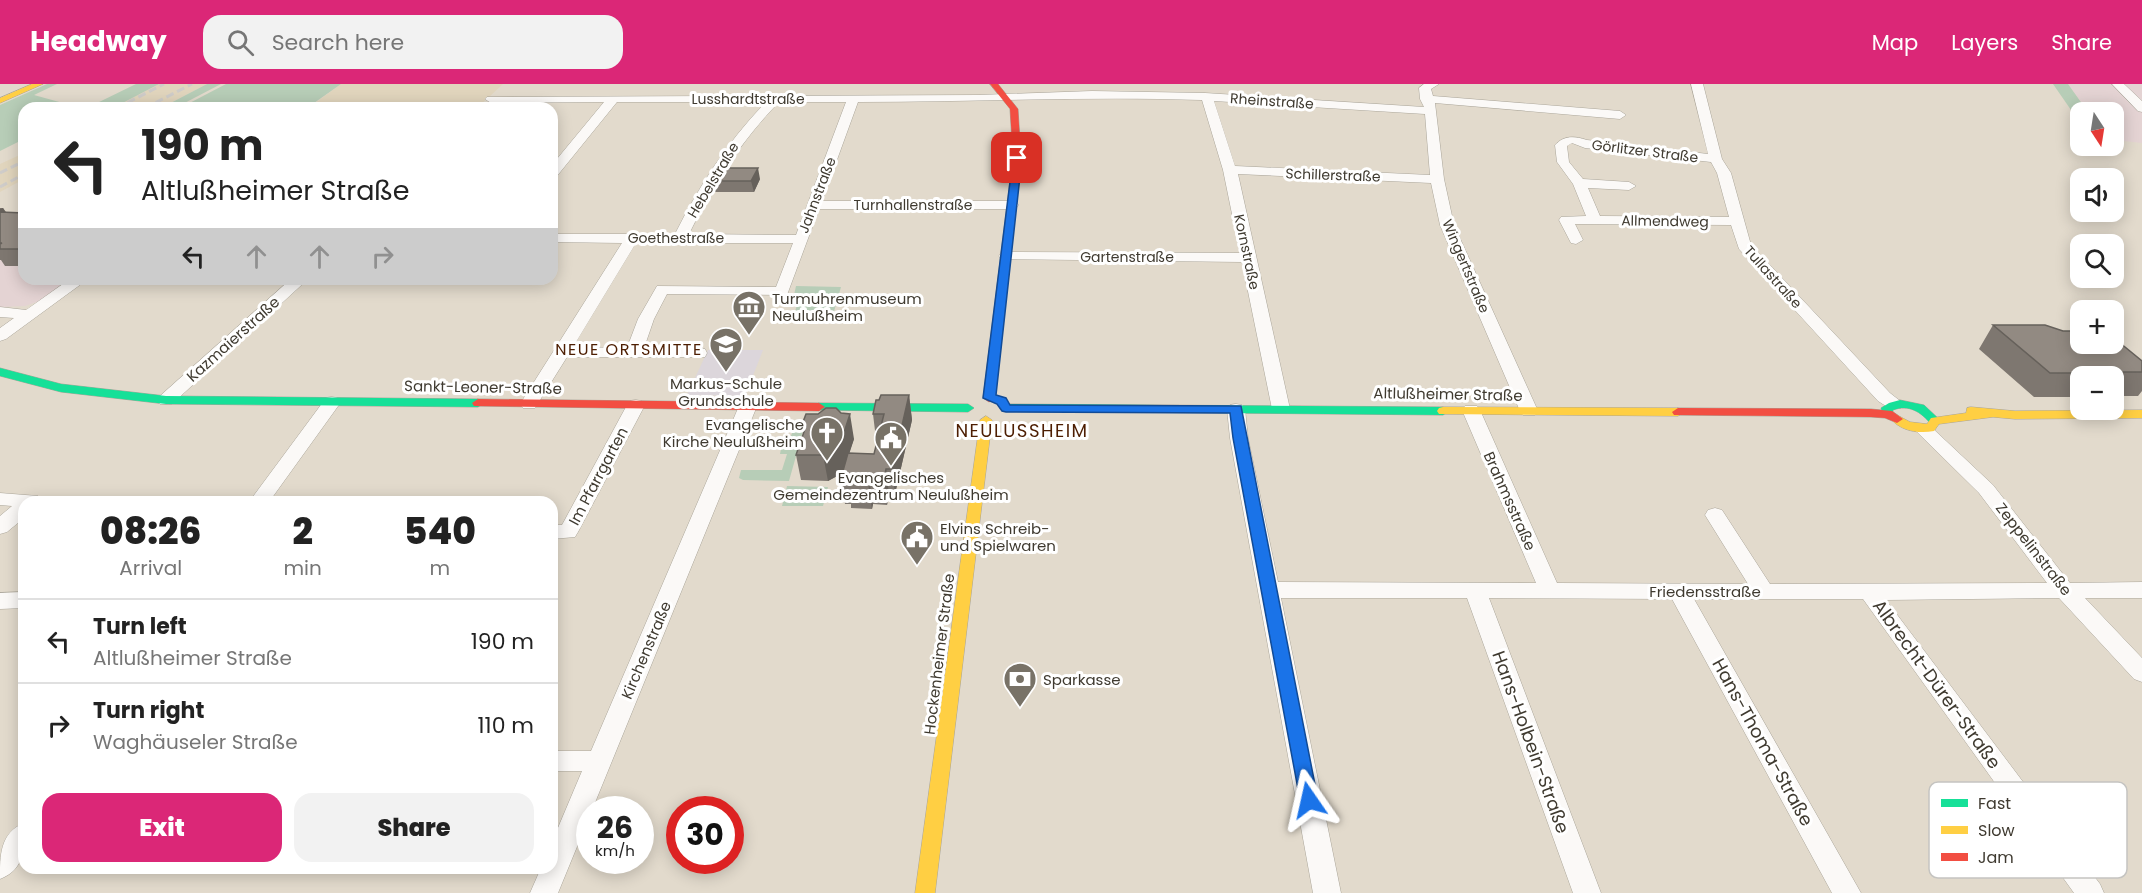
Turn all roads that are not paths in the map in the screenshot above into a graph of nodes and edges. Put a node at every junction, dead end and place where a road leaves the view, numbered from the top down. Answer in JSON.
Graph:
{"nodes":[{"id":1,"x":39,"y":84,"type":"edge"},
{"id":2,"x":507,"y":84,"type":"edge"},
{"id":3,"x":715,"y":84,"type":"edge"},
{"id":4,"x":994,"y":84,"type":"edge"},
{"id":5,"x":1433,"y":84,"type":"edge"},
{"id":6,"x":1697,"y":84,"type":"edge"},
{"id":7,"x":2118,"y":84,"type":"edge"},
{"id":8,"x":1185,"y":90,"type":"edge"},
{"id":9,"x":1006,"y":96,"type":"junction"},
{"id":10,"x":1207,"y":97,"type":"junction"},
{"id":11,"x":613,"y":99,"type":"junction"},
{"id":12,"x":705,"y":99,"type":"junction"},
{"id":13,"x":774,"y":99,"type":"junction"},
{"id":14,"x":853,"y":99,"type":"junction"},
{"id":15,"x":0,"y":101,"type":"edge"},
{"id":16,"x":488,"y":102,"type":"edge"},
{"id":17,"x":537,"y":102,"type":"edge"},
{"id":18,"x":1428,"y":105,"type":"junction"},
{"id":19,"x":2142,"y":108,"type":"edge"},
{"id":20,"x":1562,"y":111,"type":"junction"},
{"id":21,"x":1620,"y":116,"type":"dead end"},
{"id":22,"x":1570,"y":139,"type":"junction"},
{"id":23,"x":1716,"y":159,"type":"junction"},
{"id":24,"x":558,"y":166,"type":"edge"},
{"id":25,"x":1230,"y":170,"type":"junction"},
{"id":26,"x":1437,"y":179,"type":"junction"},
{"id":27,"x":1579,"y":183,"type":"junction"},
{"id":28,"x":1629,"y":186,"type":"dead end"},
{"id":29,"x":814,"y":205,"type":"junction"},
{"id":30,"x":1012,"y":205,"type":"junction"},
{"id":31,"x":1595,"y":220,"type":"junction"},
{"id":32,"x":1736,"y":221,"type":"junction"},
{"id":33,"x":558,"y":238,"type":"edge"},
{"id":34,"x":632,"y":238,"type":"junction"},
{"id":35,"x":680,"y":238,"type":"junction"},
{"id":36,"x":800,"y":239,"type":"junction"},
{"id":37,"x":1576,"y":240,"type":"dead end"},
{"id":38,"x":1006,"y":256,"type":"junction"},
{"id":39,"x":1248,"y":258,"type":"junction"},
{"id":40,"x":72,"y":285,"type":"edge"},
{"id":41,"x":293,"y":285,"type":"edge"},
{"id":42,"x":0,"y":312,"type":"edge"},
{"id":43,"x":30,"y":315,"type":"junction"},
{"id":44,"x":0,"y":336,"type":"edge"},
{"id":45,"x":561,"y":352,"type":"junction"},
{"id":46,"x":634,"y":353,"type":"junction"},
{"id":47,"x":699,"y":353,"type":"dead end"},
{"id":48,"x":0,"y":372,"type":"edge"},
{"id":49,"x":989,"y":398,"type":"junction"},
{"id":50,"x":166,"y":399,"type":"junction"},
{"id":51,"x":332,"y":402,"type":"junction"},
{"id":52,"x":529,"y":404,"type":"junction"},
{"id":53,"x":636,"y":405,"type":"junction"},
{"id":54,"x":748,"y":406,"type":"junction"},
{"id":55,"x":968,"y":408,"type":"junction"},
{"id":56,"x":1006,"y":408,"type":"junction"},
{"id":57,"x":1236,"y":409,"type":"junction"},
{"id":58,"x":1281,"y":409,"type":"junction"},
{"id":59,"x":1892,"y":409,"type":"junction"},
{"id":60,"x":1922,"y":409,"type":"junction"},
{"id":61,"x":1471,"y":410,"type":"junction"},
{"id":62,"x":1529,"y":411,"type":"junction"},
{"id":63,"x":1989,"y":414,"type":"junction"},
{"id":64,"x":2142,"y":414,"type":"edge"},
{"id":65,"x":986,"y":420,"type":"junction"},
{"id":66,"x":1929,"y":425,"type":"junction"},
{"id":67,"x":263,"y":496,"type":"edge"},
{"id":68,"x":0,"y":499,"type":"edge"},
{"id":69,"x":18,"y":500,"type":"edge"},
{"id":70,"x":18,"y":512,"type":"edge"},
{"id":71,"x":1715,"y":515,"type":"dead end"},
{"id":72,"x":0,"y":527,"type":"edge"},
{"id":73,"x":558,"y":532,"type":"edge"},
{"id":74,"x":1269,"y":590,"type":"junction"},
{"id":75,"x":1475,"y":590,"type":"junction"},
{"id":76,"x":2064,"y":590,"type":"junction"},
{"id":77,"x":2142,"y":590,"type":"edge"},
{"id":78,"x":1550,"y":591,"type":"junction"},
{"id":79,"x":1679,"y":591,"type":"junction"},
{"id":80,"x":1764,"y":591,"type":"junction"},
{"id":81,"x":1869,"y":592,"type":"junction"},
{"id":82,"x":18,"y":600,"type":"edge"},
{"id":83,"x":0,"y":601,"type":"edge"},
{"id":84,"x":2142,"y":673,"type":"edge"},
{"id":85,"x":558,"y":760,"type":"edge"},
{"id":86,"x":599,"y":761,"type":"junction"},
{"id":87,"x":2009,"y":782,"type":"edge"},
{"id":88,"x":18,"y":843,"type":"edge"},
{"id":89,"x":558,"y":859,"type":"edge"},
{"id":90,"x":0,"y":867,"type":"edge"},
{"id":91,"x":552,"y":874,"type":"edge"},
{"id":92,"x":2079,"y":878,"type":"edge"},
{"id":93,"x":544,"y":893,"type":"edge"},
{"id":94,"x":925,"y":893,"type":"edge"},
{"id":95,"x":1327,"y":893,"type":"edge"},
{"id":96,"x":1587,"y":893,"type":"edge"},
{"id":97,"x":1847,"y":893,"type":"edge"},
{"id":98,"x":2090,"y":893,"type":"edge"}],
"edges":[{"from":1,"to":15,"type":"street"},
{"from":2,"to":16,"type":"street"},
{"from":3,"to":12,"type":"street"},
{"from":4,"to":9,"type":"street"},
{"from":5,"to":18,"type":"street"},
{"from":6,"to":23,"type":"street","name":"Tullastraße"},
{"from":7,"to":19,"type":"street"},
{"from":8,"to":9,"type":"street","name":"Rheinstraße"},
{"from":8,"to":10,"type":"street","name":"Rheinstraße"},
{"from":9,"to":14,"type":"street","name":"Lusshardtstraße"},
{"from":9,"to":30,"type":"street"},
{"from":10,"to":18,"type":"street","name":"Rheinstraße"},
{"from":10,"to":25,"type":"street","name":"Kornstraße"},
{"from":11,"to":12,"type":"street","name":"Lusshardtstraße"},
{"from":11,"to":17,"type":"street","name":"Lusshardtstraße"},
{"from":11,"to":24,"type":"street"},
{"from":12,"to":13,"type":"street","name":"Lusshardtstraße"},
{"from":13,"to":14,"type":"street","name":"Lusshardtstraße"},
{"from":13,"to":35,"type":"street","name":"Hebelstraße"},
{"from":14,"to":29,"type":"street","name":"Jahnstraße"},
{"from":18,"to":20,"type":"street"},
{"from":18,"to":26,"type":"street","name":"Wingertstraße"},
{"from":20,"to":21,"type":"street"},
{"from":20,"to":22,"type":"street"},
{"from":22,"to":23,"type":"street","name":"Görlitzer Straße"},
{"from":22,"to":27,"type":"street"},
{"from":23,"to":32,"type":"street","name":"Tullastraße"},
{"from":25,"to":26,"type":"street","name":"Schillerstraße"},
{"from":25,"to":39,"type":"street","name":"Kornstraße"},
{"from":26,"to":62,"type":"street","name":"Wingertstraße"},
{"from":27,"to":28,"type":"street"},
{"from":27,"to":31,"type":"street"},
{"from":29,"to":30,"type":"street","name":"Turnhallenstraße"},
{"from":29,"to":36,"type":"street","name":"Jahnstraße"},
{"from":30,"to":38,"type":"street"},
{"from":31,"to":32,"type":"street","name":"Allmendweg"},
{"from":31,"to":37,"type":"street","name":"Allmendweg"},
{"from":32,"to":59,"type":"street","name":"Tullastraße"},
{"from":33,"to":34,"type":"street","name":"Goethestraße"},
{"from":34,"to":35,"type":"street","name":"Goethestraße"},
{"from":34,"to":45,"type":"street"},
{"from":35,"to":36,"type":"street","name":"Goethestraße"},
{"from":36,"to":46,"type":"street","name":"Jahnstraße"},
{"from":38,"to":39,"type":"street","name":"Gartenstraße"},
{"from":38,"to":49,"type":"street"},
{"from":39,"to":58,"type":"street","name":"Kornstraße"},
{"from":40,"to":43,"type":"street"},
{"from":41,"to":50,"type":"street","name":"Kazmaierstraße"},
{"from":42,"to":43,"type":"street"},
{"from":43,"to":44,"type":"street"},
{"from":45,"to":46,"type":"street"},
{"from":45,"to":52,"type":"street"},
{"from":46,"to":47,"type":"street"},
{"from":48,"to":50,"type":"street","name":"Sankt-Leoner-Straße"},
{"from":49,"to":55,"type":"street"},
{"from":49,"to":56,"type":"street"},
{"from":50,"to":51,"type":"street","name":"Sankt-Leoner-Straße"},
{"from":51,"to":52,"type":"street","name":"Sankt-Leoner-Straße"},
{"from":51,"to":67,"type":"street"},
{"from":52,"to":53,"type":"street","name":"Sankt-Leoner-Straße"},
{"from":53,"to":54,"type":"street","name":"Sankt-Leoner-Straße"},
{"from":53,"to":73,"type":"street","name":"Im Pfarrgarten"},
{"from":54,"to":55,"type":"street","name":"Sankt-Leoner-Straße"},
{"from":54,"to":86,"type":"street","name":"Kirchenstraße"},
{"from":55,"to":65,"type":"street"},
{"from":56,"to":57,"type":"street","name":"Altlußheimer Straße"},
{"from":56,"to":65,"type":"street"},
{"from":57,"to":58,"type":"street","name":"Altlußheimer Straße"},
{"from":57,"to":74,"type":"street"},
{"from":58,"to":61,"type":"street","name":"Altlußheimer Straße"},
{"from":59,"to":60,"type":"street","name":"Altlußheimer Straße"},
{"from":59,"to":62,"type":"street","name":"Altlußheimer Straße"},
{"from":59,"to":66,"type":"street","name":"Altlußheimer Straße"},
{"from":60,"to":63,"type":"street","name":"Altlußheimer Straße"},
{"from":60,"to":66,"type":"street"},
{"from":61,"to":62,"type":"street","name":"Altlußheimer Straße"},
{"from":61,"to":78,"type":"street","name":"Brahmsstraße"},
{"from":63,"to":64,"type":"street","name":"Altlußheimer Straße"},
{"from":63,"to":66,"type":"street","name":"Altlußheimer Straße"},
{"from":65,"to":94,"type":"street","name":"Hockenheimer Straße"},
{"from":66,"to":76,"type":"street","name":"Zeppelinstraße"},
{"from":68,"to":69,"type":"street"},
{"from":70,"to":72,"type":"street"},
{"from":71,"to":80,"type":"street"},
{"from":74,"to":75,"type":"street","name":"Friedensstraße"},
{"from":74,"to":95,"type":"street"},
{"from":75,"to":78,"type":"street","name":"Friedensstraße"},
{"from":75,"to":96,"type":"street","name":"Hans-Holbein-Straße"},
{"from":76,"to":77,"type":"street","name":"Friedensstraße"},
{"from":76,"to":81,"type":"street","name":"Friedensstraße"},
{"from":76,"to":84,"type":"street","name":"Zeppelinstraße"},
{"from":78,"to":79,"type":"street","name":"Friedensstraße"},
{"from":79,"to":80,"type":"street","name":"Friedensstraße"},
{"from":79,"to":97,"type":"street","name":"Hans-Thoma-Straße"},
{"from":80,"to":81,"type":"street","name":"Friedensstraße"},
{"from":81,"to":87,"type":"street","name":"Albrecht-Dürer-Straße"},
{"from":82,"to":83,"type":"street"},
{"from":85,"to":86,"type":"street"},
{"from":86,"to":89,"type":"street","name":"Kirchenstraße"},
{"from":88,"to":90,"type":"street"},
{"from":91,"to":93,"type":"street","name":"Kirchenstraße"},
{"from":92,"to":98,"type":"street","name":"Albrecht-Dürer-Straße"}]}
